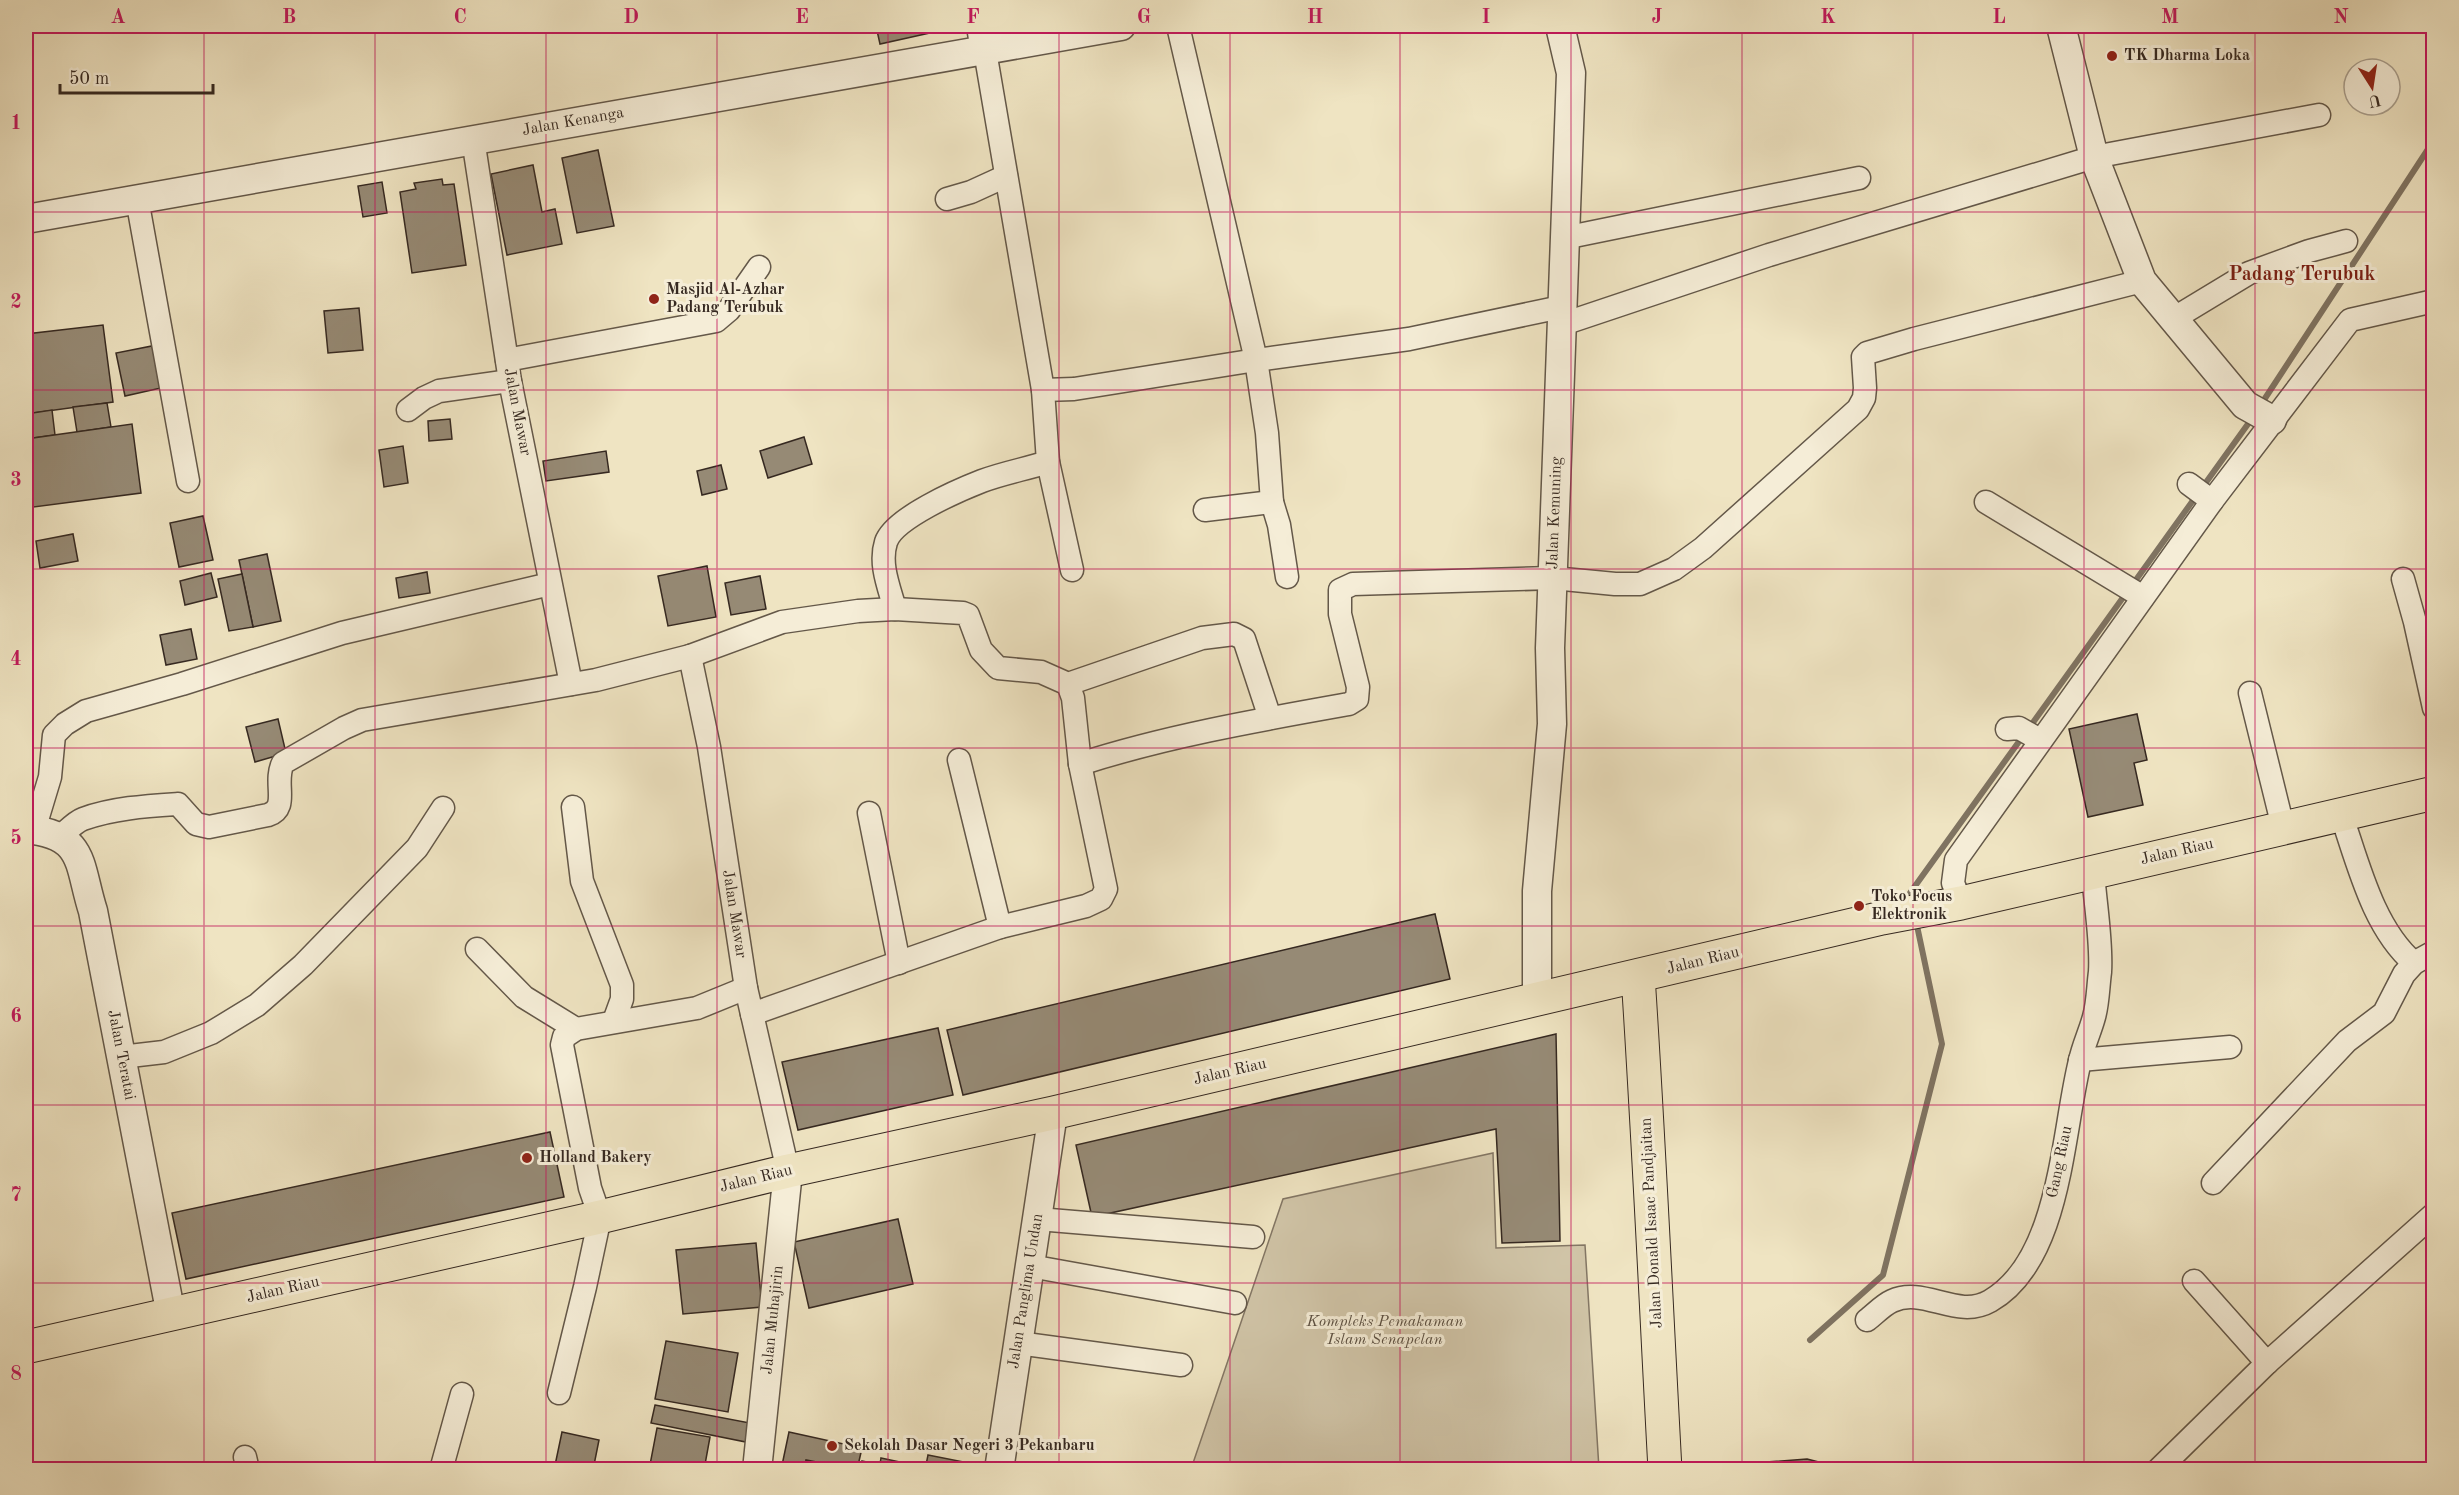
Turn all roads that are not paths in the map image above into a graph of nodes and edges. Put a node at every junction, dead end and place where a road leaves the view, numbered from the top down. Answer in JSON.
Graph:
{"nodes":[{"id":1,"x":1121,"y":26,"type":"edge"},
{"id":2,"x":1178,"y":26,"type":"edge"},
{"id":3,"x":1560,"y":26,"type":"edge"},
{"id":4,"x":2061,"y":26,"type":"edge"},
{"id":5,"x":983,"y":38,"type":"edge"},
{"id":6,"x":2319,"y":115,"type":"dead end"},
{"id":7,"x":473,"y":139,"type":"junction"},
{"id":8,"x":2094,"y":157,"type":"junction"},
{"id":9,"x":1006,"y":176,"type":"junction"},
{"id":10,"x":1858,"y":178,"type":"dead end"},
{"id":11,"x":137,"y":199,"type":"junction"},
{"id":12,"x":947,"y":199,"type":"dead end"},
{"id":13,"x":26,"y":219,"type":"edge"},
{"id":14,"x":1564,"y":238,"type":"junction"},
{"id":15,"x":2346,"y":241,"type":"dead end"},
{"id":16,"x":759,"y":267,"type":"dead end"},
{"id":17,"x":2142,"y":281,"type":"junction"},
{"id":18,"x":2433,"y":301,"type":"edge"},
{"id":19,"x":1561,"y":316,"type":"junction"},
{"id":20,"x":2173,"y":319,"type":"junction"},
{"id":21,"x":1256,"y":360,"type":"junction"},
{"id":22,"x":508,"y":370,"type":"junction"},
{"id":23,"x":1043,"y":390,"type":"junction"},
{"id":24,"x":408,"y":410,"type":"dead end"},
{"id":25,"x":2259,"y":413,"type":"junction"},
{"id":26,"x":1048,"y":462,"type":"junction"},
{"id":27,"x":188,"y":481,"type":"dead end"},
{"id":28,"x":1272,"y":502,"type":"junction"},
{"id":29,"x":1986,"y":502,"type":"dead end"},
{"id":30,"x":1205,"y":510,"type":"dead end"},
{"id":31,"x":1072,"y":570,"type":"dead end"},
{"id":32,"x":1287,"y":577,"type":"dead end"},
{"id":33,"x":1553,"y":578,"type":"junction"},
{"id":34,"x":2403,"y":579,"type":"dead end"},
{"id":35,"x":550,"y":584,"type":"junction"},
{"id":36,"x":2137,"y":594,"type":"junction"},
{"id":37,"x":895,"y":609,"type":"junction"},
{"id":38,"x":690,"y":656,"type":"junction"},
{"id":39,"x":570,"y":684,"type":"junction"},
{"id":40,"x":1068,"y":684,"type":"junction"},
{"id":41,"x":2250,"y":693,"type":"dead end"},
{"id":42,"x":2433,"y":708,"type":"edge"},
{"id":43,"x":1270,"y":718,"type":"junction"},
{"id":44,"x":959,"y":760,"type":"dead end"},
{"id":45,"x":1080,"y":764,"type":"junction"},
{"id":46,"x":2433,"y":793,"type":"edge"},
{"id":47,"x":573,"y":807,"type":"dead end"},
{"id":48,"x":443,"y":808,"type":"dead end"},
{"id":49,"x":869,"y":813,"type":"dead end"},
{"id":50,"x":2341,"y":814,"type":"junction"},
{"id":51,"x":2283,"y":827,"type":"junction"},
{"id":52,"x":40,"y":832,"type":"edge"},
{"id":53,"x":2093,"y":872,"type":"junction"},
{"id":54,"x":1961,"y":903,"type":"junction"},
{"id":55,"x":1000,"y":927,"type":"junction"},
{"id":56,"x":477,"y":949,"type":"dead end"},
{"id":57,"x":2424,"y":957,"type":"edge"},
{"id":58,"x":899,"y":963,"type":"junction"},
{"id":59,"x":1638,"y":976,"type":"junction"},
{"id":60,"x":746,"y":988,"type":"junction"},
{"id":61,"x":1537,"y":1000,"type":"junction"},
{"id":62,"x":752,"y":1014,"type":"junction"},
{"id":63,"x":614,"y":1022,"type":"junction"},
{"id":64,"x":576,"y":1029,"type":"junction"},
{"id":65,"x":2230,"y":1047,"type":"dead end"},
{"id":66,"x":122,"y":1057,"type":"junction"},
{"id":67,"x":2080,"y":1060,"type":"junction"},
{"id":68,"x":1053,"y":1113,"type":"junction"},
{"id":69,"x":788,"y":1171,"type":"junction"},
{"id":70,"x":2213,"y":1183,"type":"dead end"},
{"id":71,"x":2433,"y":1214,"type":"edge"},
{"id":72,"x":600,"y":1217,"type":"junction"},
{"id":73,"x":1038,"y":1219,"type":"junction"},
{"id":74,"x":1253,"y":1237,"type":"dead end"},
{"id":75,"x":1030,"y":1266,"type":"junction"},
{"id":76,"x":2194,"y":1281,"type":"dead end"},
{"id":77,"x":1235,"y":1303,"type":"dead end"},
{"id":78,"x":171,"y":1316,"type":"junction"},
{"id":79,"x":1867,"y":1320,"type":"dead end"},
{"id":80,"x":1018,"y":1343,"type":"junction"},
{"id":81,"x":26,"y":1347,"type":"edge"},
{"id":82,"x":2267,"y":1363,"type":"junction"},
{"id":83,"x":1181,"y":1365,"type":"dead end"},
{"id":84,"x":559,"y":1393,"type":"dead end"},
{"id":85,"x":462,"y":1394,"type":"dead end"},
{"id":86,"x":441,"y":1470,"type":"edge"},
{"id":87,"x":757,"y":1470,"type":"edge"},
{"id":88,"x":999,"y":1470,"type":"edge"},
{"id":89,"x":1665,"y":1470,"type":"edge"},
{"id":90,"x":2158,"y":1470,"type":"edge"}],
"edges":[{"from":1,"to":5,"type":"street","name":"Jalan Kenanga"},
{"from":2,"to":21,"type":"street"},
{"from":3,"to":14,"type":"street","name":"Jalan Kemuning"},
{"from":4,"to":8,"type":"street"},
{"from":5,"to":7,"type":"street","name":"Jalan Kenanga"},
{"from":5,"to":9,"type":"street"},
{"from":6,"to":8,"type":"street"},
{"from":7,"to":11,"type":"street","name":"Jalan Kenanga"},
{"from":7,"to":22,"type":"street","name":"Jalan Mawar"},
{"from":8,"to":17,"type":"street"},
{"from":8,"to":19,"type":"street"},
{"from":9,"to":12,"type":"street"},
{"from":9,"to":23,"type":"street"},
{"from":10,"to":14,"type":"street"},
{"from":11,"to":13,"type":"street","name":"Jalan Kenanga"},
{"from":11,"to":27,"type":"street"},
{"from":14,"to":19,"type":"street","name":"Jalan Kemuning"},
{"from":15,"to":20,"type":"street"},
{"from":16,"to":22,"type":"street"},
{"from":17,"to":20,"type":"street"},
{"from":17,"to":33,"type":"street"},
{"from":18,"to":25,"type":"street"},
{"from":19,"to":21,"type":"street"},
{"from":19,"to":33,"type":"street","name":"Jalan Kemuning"},
{"from":20,"to":25,"type":"street"},
{"from":21,"to":23,"type":"street"},
{"from":21,"to":28,"type":"street"},
{"from":22,"to":24,"type":"street"},
{"from":22,"to":35,"type":"street","name":"Jalan Mawar"},
{"from":23,"to":26,"type":"street"},
{"from":25,"to":36,"type":"street"},
{"from":26,"to":31,"type":"street"},
{"from":26,"to":37,"type":"street"},
{"from":28,"to":30,"type":"street"},
{"from":28,"to":32,"type":"street"},
{"from":29,"to":36,"type":"street"},
{"from":33,"to":43,"type":"street"},
{"from":33,"to":61,"type":"street","name":"Jalan Kemuning"},
{"from":34,"to":42,"type":"street"},
{"from":35,"to":39,"type":"street","name":"Jalan Mawar"},
{"from":35,"to":52,"type":"street"},
{"from":36,"to":54,"type":"street"},
{"from":37,"to":38,"type":"street"},
{"from":37,"to":40,"type":"street"},
{"from":38,"to":39,"type":"street"},
{"from":38,"to":60,"type":"street","name":"Jalan Mawar"},
{"from":39,"to":52,"type":"street"},
{"from":40,"to":43,"type":"street"},
{"from":40,"to":45,"type":"street"},
{"from":41,"to":51,"type":"street"},
{"from":43,"to":45,"type":"street"},
{"from":44,"to":55,"type":"street"},
{"from":45,"to":55,"type":"street"},
{"from":46,"to":50,"type":"main road","name":"Jalan Riau"},
{"from":47,"to":63,"type":"street"},
{"from":48,"to":66,"type":"street"},
{"from":49,"to":58,"type":"street"},
{"from":50,"to":51,"type":"main road","name":"Jalan Riau"},
{"from":50,"to":57,"type":"street"},
{"from":51,"to":53,"type":"main road","name":"Jalan Riau"},
{"from":52,"to":66,"type":"street","name":"Jalan Teratai"},
{"from":53,"to":54,"type":"main road","name":"Jalan Riau"},
{"from":53,"to":67,"type":"street","name":"Gang Riau"},
{"from":54,"to":59,"type":"main road","name":"Jalan Riau"},
{"from":55,"to":58,"type":"street"},
{"from":56,"to":64,"type":"street"},
{"from":57,"to":70,"type":"street"},
{"from":58,"to":62,"type":"street"},
{"from":59,"to":61,"type":"main road","name":"Jalan Riau"},
{"from":59,"to":89,"type":"main road","name":"Jalan Donald Isaac Pandjaitan"},
{"from":60,"to":62,"type":"street","name":"Jalan Mawar"},
{"from":60,"to":63,"type":"street"},
{"from":61,"to":68,"type":"main road","name":"Jalan Riau"},
{"from":62,"to":69,"type":"street","name":"Jalan Mawar"},
{"from":63,"to":64,"type":"street"},
{"from":64,"to":72,"type":"street"},
{"from":65,"to":67,"type":"street"},
{"from":66,"to":78,"type":"street","name":"Jalan Teratai"},
{"from":67,"to":79,"type":"street","name":"Gang Riau"},
{"from":68,"to":69,"type":"main road","name":"Jalan Riau"},
{"from":68,"to":73,"type":"street","name":"Jalan Panglima Undan"},
{"from":69,"to":72,"type":"main road","name":"Jalan Riau"},
{"from":69,"to":87,"type":"street","name":"Jalan Muhajirin"},
{"from":71,"to":82,"type":"street"},
{"from":72,"to":78,"type":"main road","name":"Jalan Riau"},
{"from":72,"to":84,"type":"street"},
{"from":73,"to":74,"type":"street"},
{"from":73,"to":75,"type":"street","name":"Jalan Panglima Undan"},
{"from":75,"to":77,"type":"street"},
{"from":75,"to":80,"type":"street","name":"Jalan Panglima Undan"},
{"from":76,"to":82,"type":"street"},
{"from":78,"to":81,"type":"main road","name":"Jalan Riau"},
{"from":80,"to":83,"type":"street"},
{"from":80,"to":88,"type":"street","name":"Jalan Panglima Undan"},
{"from":82,"to":90,"type":"street"},
{"from":85,"to":86,"type":"street"}]}
